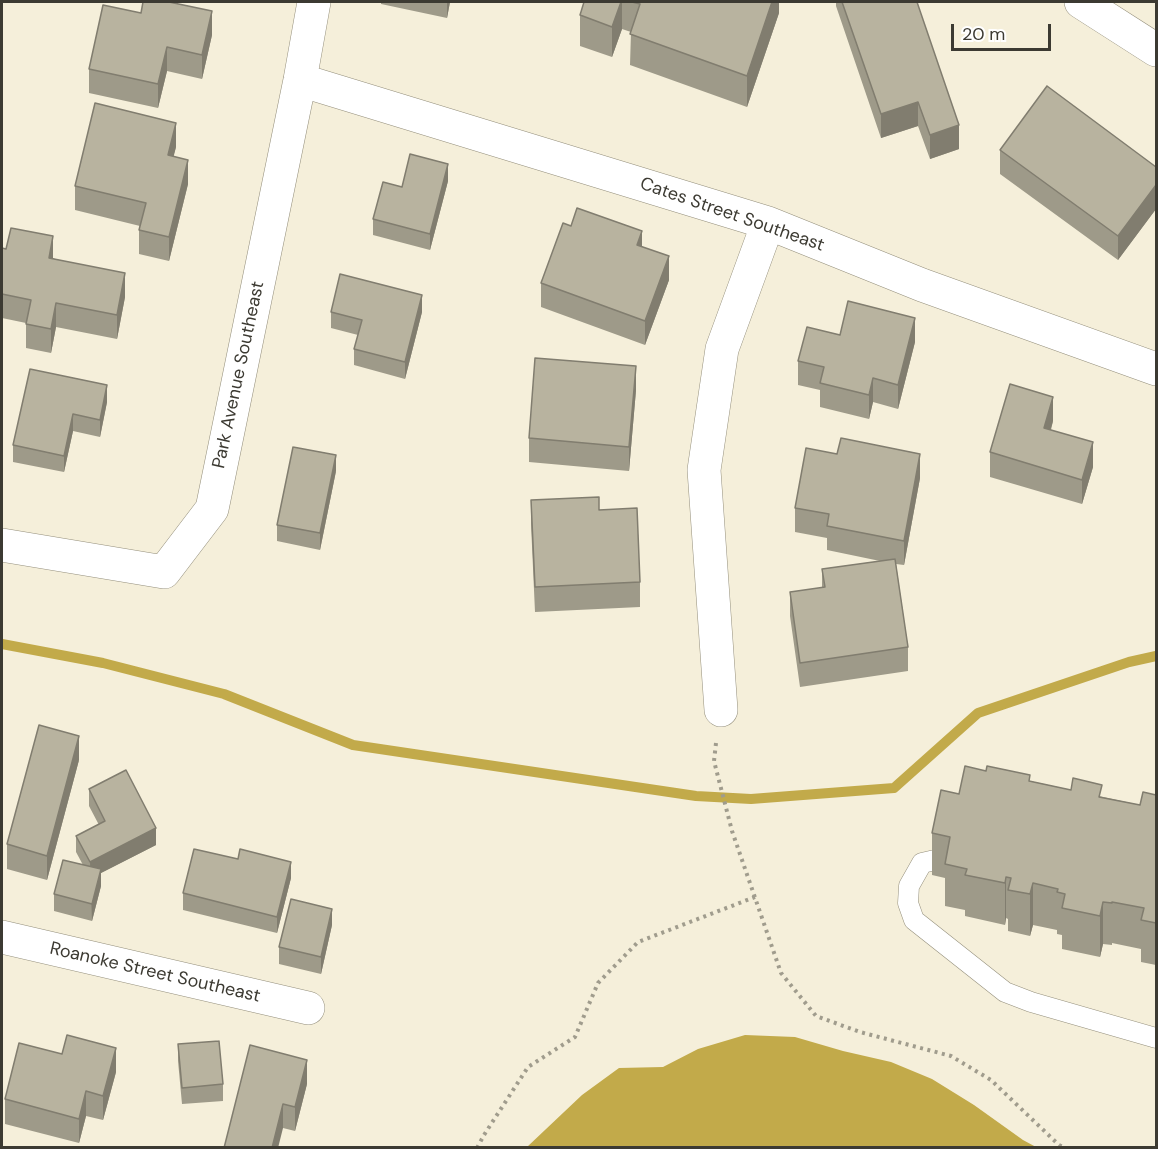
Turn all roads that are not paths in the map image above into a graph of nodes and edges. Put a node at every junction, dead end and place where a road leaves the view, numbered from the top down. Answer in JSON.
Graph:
{"nodes":[{"id":1,"x":314,"y":2,"type":"edge"},
{"id":2,"x":1081,"y":2,"type":"edge"},
{"id":3,"x":1156,"y":50,"type":"edge"},
{"id":4,"x":300,"y":80,"type":"junction"},
{"id":5,"x":768,"y":223,"type":"junction"},
{"id":6,"x":1156,"y":369,"type":"edge"},
{"id":7,"x":2,"y":545,"type":"edge"},
{"id":8,"x":721,"y":710,"type":"dead end"},
{"id":9,"x":935,"y":860,"type":"edge"},
{"id":10,"x":2,"y":938,"type":"edge"},
{"id":11,"x":308,"y":1008,"type":"dead end"},
{"id":12,"x":1156,"y":1038,"type":"edge"}],
"edges":[{"from":1,"to":4,"type":"street","name":"Park Avenue Southeast"},
{"from":2,"to":3,"type":"street"},
{"from":4,"to":5,"type":"street","name":"Cates Street Southeast"},
{"from":4,"to":7,"type":"street","name":"Park Avenue Southeast"},
{"from":5,"to":6,"type":"street","name":"Cates Street Southeast"},
{"from":5,"to":8,"type":"street"},
{"from":9,"to":12,"type":"lane"},
{"from":10,"to":11,"type":"street","name":"Roanoke Street Southeast"}]}
